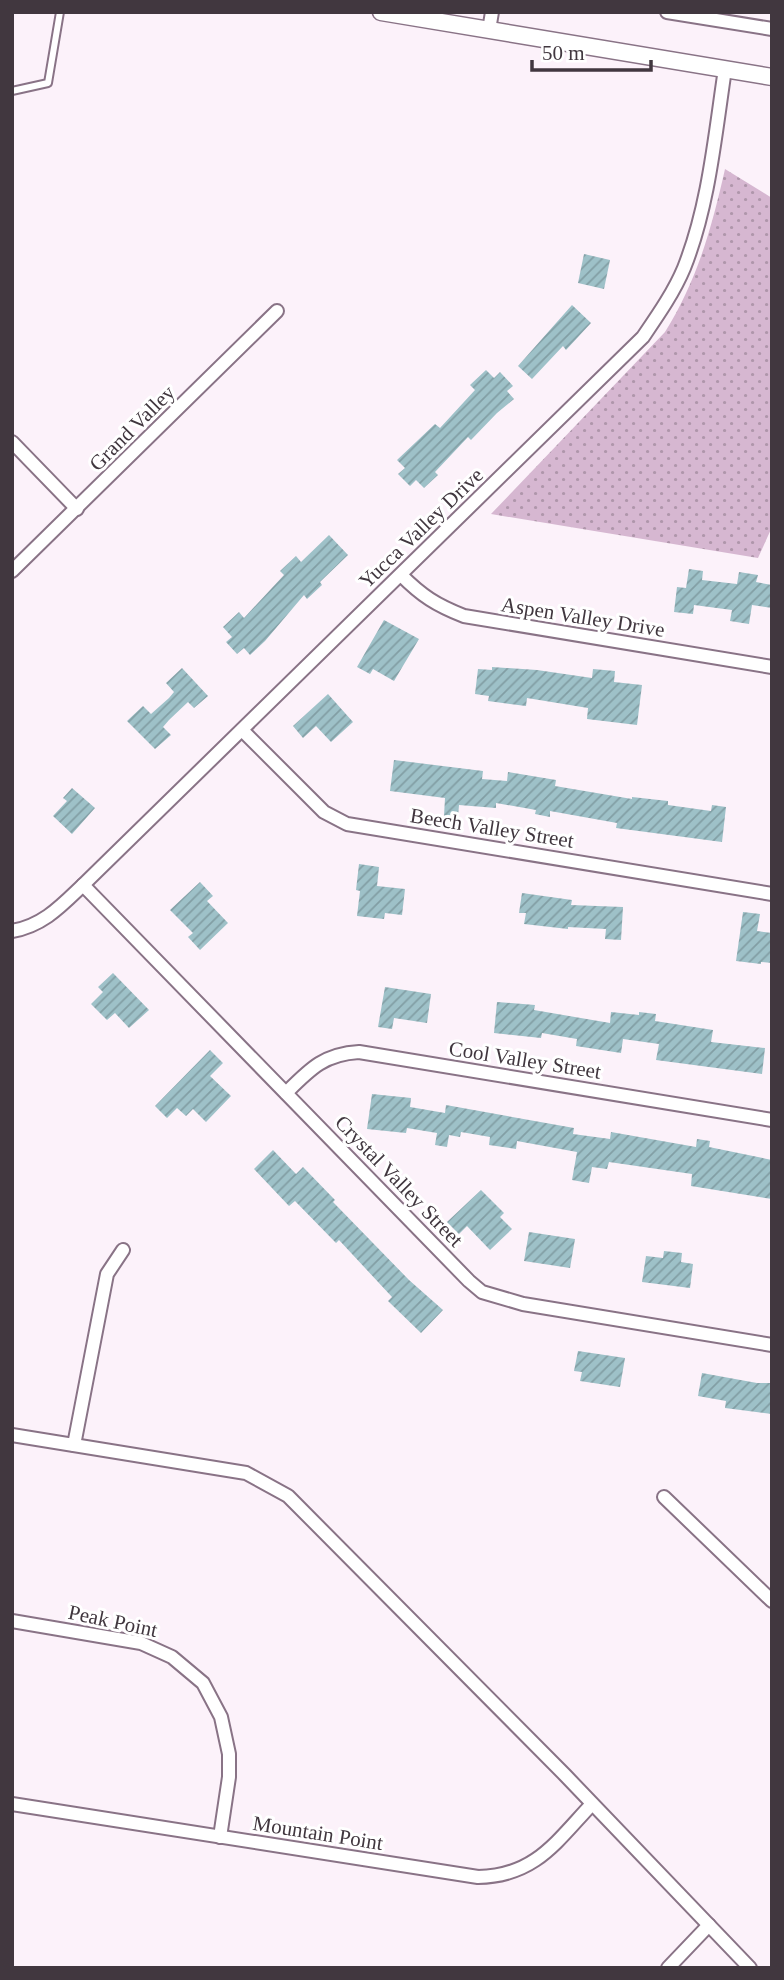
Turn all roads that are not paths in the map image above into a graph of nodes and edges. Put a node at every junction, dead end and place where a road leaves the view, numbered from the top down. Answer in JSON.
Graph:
{"nodes":[{"id":1,"x":60,"y":12,"type":"edge"},
{"id":2,"x":381,"y":12,"type":"edge"},
{"id":3,"x":492,"y":12,"type":"edge"},
{"id":4,"x":667,"y":12,"type":"edge"},
{"id":5,"x":772,"y":29,"type":"edge"},
{"id":6,"x":489,"y":30,"type":"junction"},
{"id":7,"x":725,"y":69,"type":"junction"},
{"id":8,"x":772,"y":77,"type":"edge"},
{"id":9,"x":12,"y":91,"type":"edge"},
{"id":10,"x":277,"y":311,"type":"dead end"},
{"id":11,"x":12,"y":442,"type":"edge"},
{"id":12,"x":77,"y":509,"type":"junction"},
{"id":13,"x":12,"y":572,"type":"edge"},
{"id":14,"x":401,"y":575,"type":"junction"},
{"id":15,"x":772,"y":667,"type":"edge"},
{"id":16,"x":242,"y":730,"type":"junction"},
{"id":17,"x":83,"y":885,"type":"junction"},
{"id":18,"x":772,"y":894,"type":"edge"},
{"id":19,"x":12,"y":931,"type":"edge"},
{"id":20,"x":286,"y":1093,"type":"junction"},
{"id":21,"x":772,"y":1120,"type":"edge"},
{"id":22,"x":123,"y":1250,"type":"dead end"},
{"id":23,"x":772,"y":1345,"type":"edge"},
{"id":24,"x":12,"y":1435,"type":"edge"},
{"id":25,"x":74,"y":1445,"type":"junction"},
{"id":26,"x":664,"y":1497,"type":"dead end"},
{"id":27,"x":772,"y":1601,"type":"edge"},
{"id":28,"x":12,"y":1621,"type":"edge"},
{"id":29,"x":12,"y":1804,"type":"edge"},
{"id":30,"x":592,"y":1804,"type":"junction"},
{"id":31,"x":220,"y":1836,"type":"junction"},
{"id":32,"x":709,"y":1925,"type":"junction"},
{"id":33,"x":668,"y":1968,"type":"edge"},
{"id":34,"x":750,"y":1968,"type":"edge"}],
"edges":[{"from":1,"to":9,"type":"lane"},
{"from":2,"to":6,"type":"street"},
{"from":3,"to":6,"type":"street"},
{"from":4,"to":5,"type":"street"},
{"from":6,"to":7,"type":"street"},
{"from":7,"to":8,"type":"street"},
{"from":7,"to":14,"type":"street","name":"Yucca Valley Drive"},
{"from":10,"to":12,"type":"street","name":"Grand Valley"},
{"from":11,"to":12,"type":"street"},
{"from":12,"to":13,"type":"street","name":"Grand Valley"},
{"from":14,"to":15,"type":"street","name":"Aspen Valley Drive"},
{"from":14,"to":16,"type":"street","name":"Yucca Valley Drive"},
{"from":16,"to":17,"type":"street","name":"Yucca Valley Drive"},
{"from":16,"to":18,"type":"street","name":"Beech Valley Street"},
{"from":17,"to":19,"type":"street","name":"Yucca Valley Drive"},
{"from":17,"to":20,"type":"street","name":"Crystal Valley Street"},
{"from":20,"to":21,"type":"street","name":"Cool Valley Street"},
{"from":20,"to":23,"type":"street","name":"Crystal Valley Street"},
{"from":22,"to":25,"type":"street"},
{"from":24,"to":25,"type":"street"},
{"from":25,"to":30,"type":"street"},
{"from":26,"to":27,"type":"street"},
{"from":28,"to":31,"type":"street","name":"Peak Point"},
{"from":29,"to":31,"type":"street","name":"Mountain Point"},
{"from":30,"to":31,"type":"street","name":"Mountain Point"},
{"from":30,"to":32,"type":"street"},
{"from":32,"to":33,"type":"street"},
{"from":32,"to":34,"type":"street"}]}
